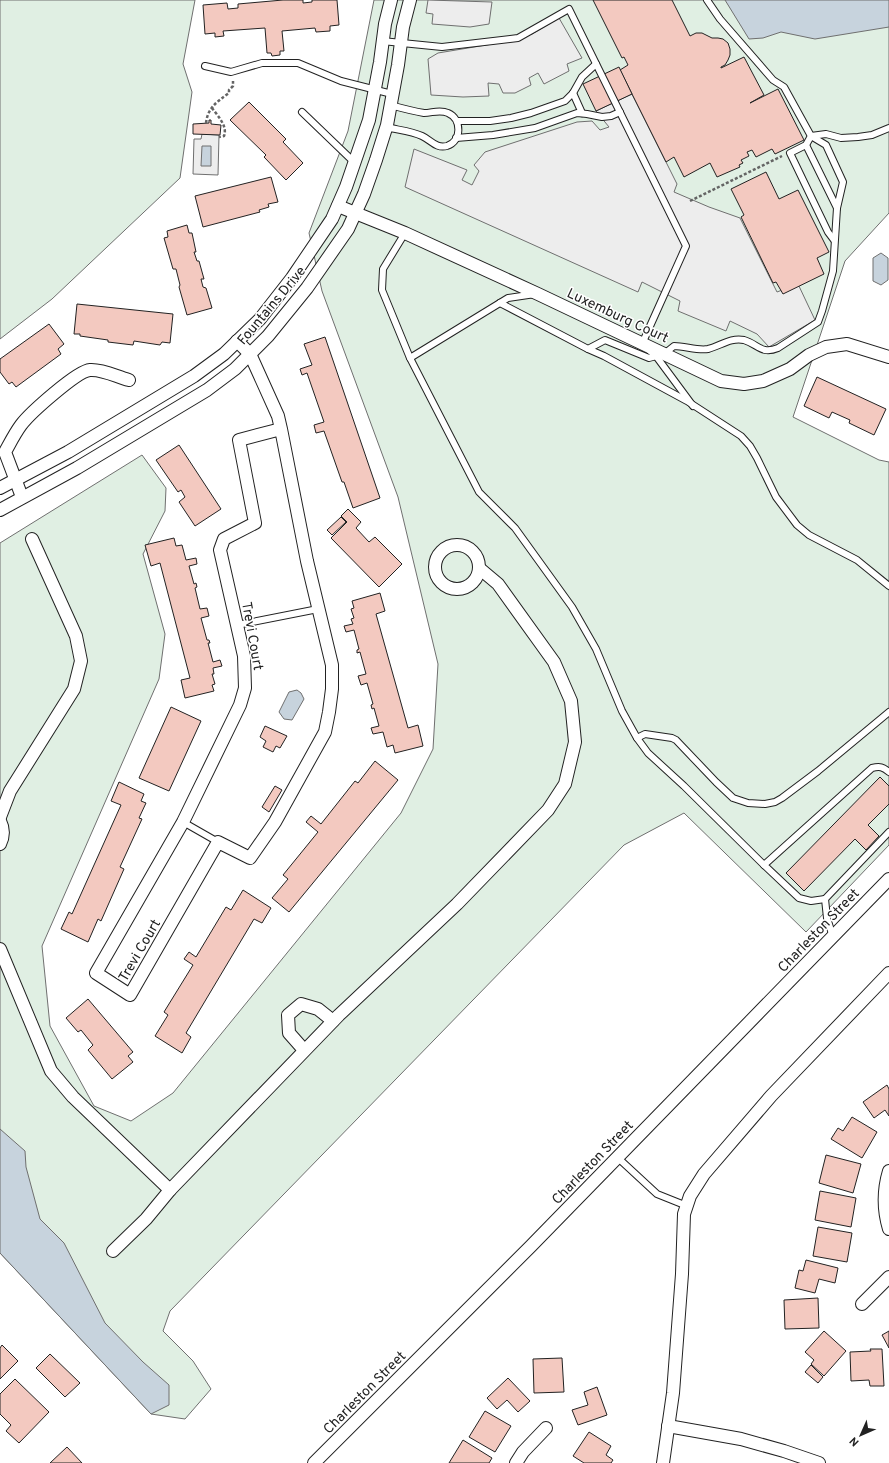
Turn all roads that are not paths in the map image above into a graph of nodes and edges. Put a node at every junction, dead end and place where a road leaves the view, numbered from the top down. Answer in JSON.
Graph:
{"nodes":[{"id":1,"x":391,"y":0,"type":"edge"},
{"id":2,"x":410,"y":0,"type":"edge"},
{"id":3,"x":707,"y":0,"type":"edge"},
{"id":4,"x":382,"y":41,"type":"junction"},
{"id":5,"x":400,"y":43,"type":"junction"},
{"id":6,"x":596,"y":64,"type":"junction"},
{"id":7,"x":205,"y":66,"type":"dead end"},
{"id":8,"x":375,"y":89,"type":"junction"},
{"id":9,"x":573,"y":93,"type":"junction"},
{"id":10,"x":391,"y":100,"type":"junction"},
{"id":11,"x":302,"y":112,"type":"dead end"},
{"id":12,"x":620,"y":112,"type":"junction"},
{"id":13,"x":582,"y":113,"type":"junction"},
{"id":14,"x":457,"y":121,"type":"junction"},
{"id":15,"x":386,"y":127,"type":"junction"},
{"id":16,"x":889,"y":128,"type":"edge"},
{"id":17,"x":811,"y":136,"type":"junction"},
{"id":18,"x":456,"y":138,"type":"junction"},
{"id":19,"x":806,"y":145,"type":"junction"},
{"id":20,"x":355,"y":163,"type":"junction"},
{"id":21,"x":338,"y":206,"type":"junction"},
{"id":22,"x":837,"y":208,"type":"junction"},
{"id":23,"x":355,"y":213,"type":"junction"},
{"id":24,"x":405,"y":233,"type":"junction"},
{"id":25,"x":834,"y":240,"type":"junction"},
{"id":26,"x":538,"y":294,"type":"junction"},
{"id":27,"x":500,"y":303,"type":"junction"},
{"id":28,"x":237,"y":341,"type":"junction"},
{"id":29,"x":642,"y":343,"type":"junction"},
{"id":30,"x":588,"y":349,"type":"junction"},
{"id":31,"x":250,"y":354,"type":"junction"},
{"id":32,"x":660,"y":355,"type":"junction"},
{"id":33,"x":889,"y":357,"type":"edge"},
{"id":34,"x":410,"y":358,"type":"junction"},
{"id":35,"x":129,"y":380,"type":"dead end"},
{"id":36,"x":693,"y":406,"type":"junction"},
{"id":37,"x":281,"y":429,"type":"junction"},
{"id":38,"x":16,"y":479,"type":"junction"},
{"id":39,"x":0,"y":488,"type":"edge"},
{"id":40,"x":22,"y":497,"type":"junction"},
{"id":41,"x":0,"y":510,"type":"edge"},
{"id":42,"x":32,"y":539,"type":"dead end"},
{"id":43,"x":479,"y":568,"type":"dead end"},
{"id":44,"x":889,"y":586,"type":"edge"},
{"id":45,"x":318,"y":609,"type":"junction"},
{"id":46,"x":237,"y":625,"type":"junction"},
{"id":47,"x":889,"y":712,"type":"edge"},
{"id":48,"x":637,"y":738,"type":"junction"},
{"id":49,"x":889,"y":772,"type":"edge"},
{"id":50,"x":10,"y":791,"type":"junction"},
{"id":51,"x":0,"y":799,"type":"edge"},
{"id":52,"x":0,"y":817,"type":"edge"},
{"id":53,"x":0,"y":821,"type":"edge"},
{"id":54,"x":183,"y":822,"type":"junction"},
{"id":55,"x":889,"y":832,"type":"edge"},
{"id":56,"x":218,"y":842,"type":"junction"},
{"id":57,"x":0,"y":844,"type":"edge"},
{"id":58,"x":764,"y":865,"type":"junction"},
{"id":59,"x":889,"y":879,"type":"edge"},
{"id":60,"x":825,"y":899,"type":"junction"},
{"id":61,"x":833,"y":937,"type":"junction"},
{"id":62,"x":0,"y":949,"type":"edge"},
{"id":63,"x":889,"y":973,"type":"edge"},
{"id":64,"x":333,"y":1021,"type":"junction"},
{"id":65,"x":304,"y":1050,"type":"junction"},
{"id":66,"x":617,"y":1157,"type":"junction"},
{"id":67,"x":889,"y":1171,"type":"edge"},
{"id":68,"x":170,"y":1190,"type":"junction"},
{"id":69,"x":687,"y":1206,"type":"junction"},
{"id":70,"x":889,"y":1229,"type":"edge"},
{"id":71,"x":113,"y":1251,"type":"dead end"},
{"id":72,"x":889,"y":1277,"type":"edge"},
{"id":73,"x":862,"y":1304,"type":"dead end"},
{"id":74,"x":668,"y":1426,"type":"junction"},
{"id":75,"x":546,"y":1428,"type":"dead end"},
{"id":76,"x":314,"y":1463,"type":"edge"},
{"id":77,"x":516,"y":1463,"type":"edge"},
{"id":78,"x":663,"y":1463,"type":"edge"},
{"id":79,"x":819,"y":1463,"type":"edge"}],
"edges":[{"from":1,"to":4,"type":"street","name":"Fountains Drive"},
{"from":2,"to":5,"type":"street","name":"Fountains Drive"},
{"from":3,"to":17,"type":"lane"},
{"from":4,"to":5,"type":"lane"},
{"from":4,"to":8,"type":"street","name":"Fountains Drive"},
{"from":5,"to":6,"type":"lane"},
{"from":5,"to":10,"type":"street","name":"Fountains Drive"},
{"from":6,"to":9,"type":"lane"},
{"from":6,"to":12,"type":"lane"},
{"from":7,"to":8,"type":"lane"},
{"from":8,"to":10,"type":"lane"},
{"from":8,"to":20,"type":"street","name":"Fountains Drive"},
{"from":9,"to":13,"type":"lane"},
{"from":9,"to":14,"type":"lane"},
{"from":10,"to":14,"type":"lane"},
{"from":10,"to":15,"type":"street","name":"Fountains Drive"},
{"from":11,"to":20,"type":"lane"},
{"from":12,"to":13,"type":"lane"},
{"from":12,"to":29,"type":"lane"},
{"from":13,"to":18,"type":"lane"},
{"from":14,"to":18,"type":"lane"},
{"from":15,"to":18,"type":"lane"},
{"from":15,"to":23,"type":"street","name":"Fountains Drive"},
{"from":16,"to":17,"type":"lane"},
{"from":17,"to":19,"type":"lane"},
{"from":17,"to":22,"type":"lane"},
{"from":19,"to":22,"type":"lane"},
{"from":19,"to":25,"type":"lane"},
{"from":20,"to":21,"type":"street","name":"Fountains Drive"},
{"from":21,"to":23,"type":"street","name":"Luxemburg Court"},
{"from":21,"to":28,"type":"street","name":"Fountains Drive"},
{"from":22,"to":25,"type":"lane"},
{"from":23,"to":24,"type":"street","name":"Luxemburg Court"},
{"from":23,"to":31,"type":"street","name":"Fountains Drive"},
{"from":24,"to":26,"type":"street","name":"Luxemburg Court"},
{"from":24,"to":34,"type":"lane"},
{"from":25,"to":32,"type":"lane"},
{"from":26,"to":27,"type":"lane"},
{"from":26,"to":29,"type":"street","name":"Luxemburg Court"},
{"from":27,"to":30,"type":"lane"},
{"from":27,"to":34,"type":"lane"},
{"from":28,"to":31,"type":"street"},
{"from":28,"to":38,"type":"street","name":"Fountains Drive"},
{"from":29,"to":32,"type":"street","name":"Luxemburg Court"},
{"from":30,"to":32,"type":"lane"},
{"from":30,"to":36,"type":"lane"},
{"from":31,"to":37,"type":"street"},
{"from":31,"to":40,"type":"street","name":"Fountains Drive"},
{"from":32,"to":33,"type":"street","name":"Luxemburg Court"},
{"from":32,"to":36,"type":"lane"},
{"from":34,"to":48,"type":"lane"},
{"from":35,"to":38,"type":"street"},
{"from":36,"to":44,"type":"lane"},
{"from":37,"to":45,"type":"street"},
{"from":37,"to":46,"type":"street","name":"Trevi Court"},
{"from":38,"to":39,"type":"street","name":"Fountains Drive"},
{"from":38,"to":40,"type":"street"},
{"from":40,"to":41,"type":"street","name":"Fountains Drive"},
{"from":42,"to":50,"type":"street"},
{"from":43,"to":64,"type":"street"},
{"from":45,"to":46,"type":"lane"},
{"from":45,"to":56,"type":"street"},
{"from":46,"to":54,"type":"street","name":"Trevi Court"},
{"from":47,"to":48,"type":"lane"},
{"from":48,"to":58,"type":"lane"},
{"from":49,"to":58,"type":"lane"},
{"from":50,"to":51,"type":"street"},
{"from":50,"to":52,"type":"street"},
{"from":53,"to":57,"type":"street"},
{"from":54,"to":56,"type":"lane"},
{"from":54,"to":56,"type":"street","name":"Trevi Court"},
{"from":55,"to":60,"type":"lane"},
{"from":58,"to":60,"type":"lane"},
{"from":59,"to":61,"type":"street","name":"Charleston Street"},
{"from":60,"to":61,"type":"lane"},
{"from":61,"to":66,"type":"street","name":"Charleston Street"},
{"from":62,"to":68,"type":"street"},
{"from":63,"to":69,"type":"street"},
{"from":64,"to":65,"type":"street"},
{"from":64,"to":65,"type":"street"},
{"from":65,"to":68,"type":"street"},
{"from":66,"to":69,"type":"lane"},
{"from":66,"to":76,"type":"street","name":"Charleston Street"},
{"from":67,"to":70,"type":"street"},
{"from":68,"to":71,"type":"street"},
{"from":69,"to":74,"type":"street"},
{"from":72,"to":73,"type":"street"},
{"from":74,"to":78,"type":"street"},
{"from":74,"to":79,"type":"street"},
{"from":75,"to":77,"type":"street"}]}
